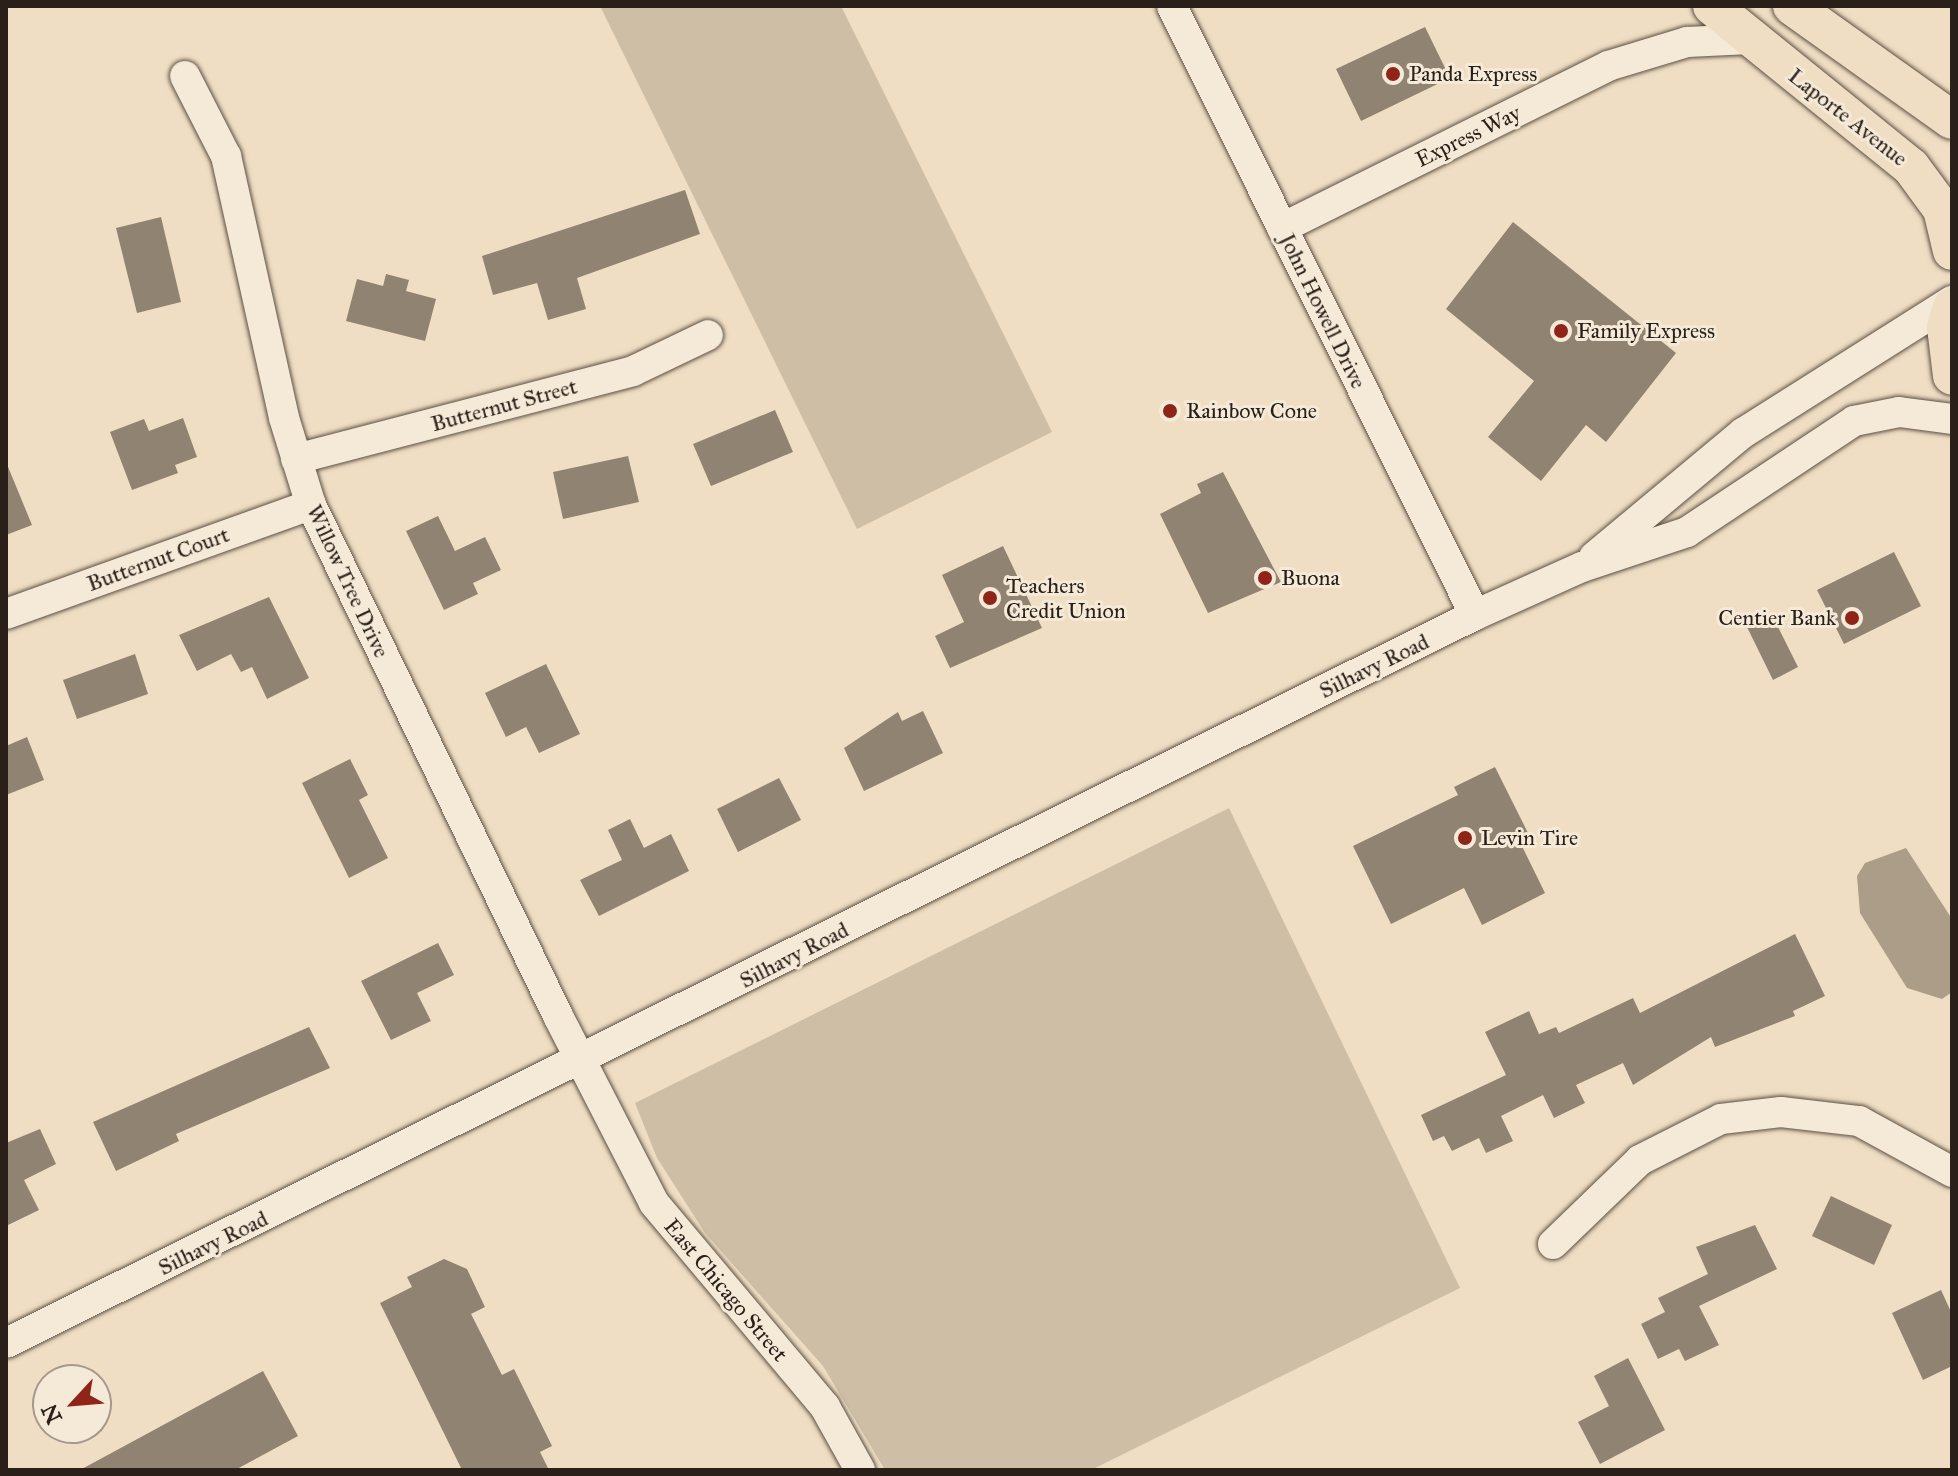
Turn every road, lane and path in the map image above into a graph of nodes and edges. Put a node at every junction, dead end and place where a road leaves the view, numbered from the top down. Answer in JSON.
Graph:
{"nodes":[{"id":1,"x":1172,"y":6,"type":"edge"},
{"id":2,"x":1712,"y":6,"type":"edge"},
{"id":3,"x":1792,"y":6,"type":"edge"},
{"id":4,"x":1750,"y":39,"type":"junction"},
{"id":5,"x":185,"y":76,"type":"dead end"},
{"id":6,"x":1952,"y":120,"type":"edge"},
{"id":7,"x":1282,"y":228,"type":"junction"},
{"id":8,"x":1952,"y":251,"type":"edge"},
{"id":9,"x":1952,"y":304,"type":"edge"},
{"id":10,"x":708,"y":335,"type":"dead end"},
{"id":11,"x":1952,"y":376,"type":"edge"},
{"id":12,"x":1952,"y":419,"type":"edge"},
{"id":13,"x":296,"y":459,"type":"junction"},
{"id":14,"x":311,"y":505,"type":"junction"},
{"id":15,"x":1582,"y":567,"type":"junction"},
{"id":16,"x":6,"y":614,"type":"edge"},
{"id":17,"x":1475,"y":615,"type":"junction"},
{"id":18,"x":580,"y":1062,"type":"junction"},
{"id":19,"x":1952,"y":1172,"type":"edge"},
{"id":20,"x":1553,"y":1244,"type":"dead end"},
{"id":21,"x":6,"y":1343,"type":"edge"},
{"id":22,"x":860,"y":1470,"type":"edge"}],
"edges":[{"from":1,"to":7,"type":"street","name":"John Howell Drive"},
{"from":2,"to":4,"type":"main road","name":"Laporte Avenue"},
{"from":3,"to":6,"type":"main road"},
{"from":4,"to":7,"type":"street","name":"Express Way"},
{"from":4,"to":8,"type":"main road","name":"Laporte Avenue"},
{"from":5,"to":13,"type":"street","name":"Willow Tree Drive"},
{"from":7,"to":17,"type":"street","name":"John Howell Drive"},
{"from":9,"to":11,"type":"main road"},
{"from":9,"to":15,"type":"street","name":"Silhavy Road"},
{"from":10,"to":13,"type":"street","name":"Butternut Street"},
{"from":12,"to":15,"type":"street","name":"Silhavy Road"},
{"from":13,"to":14,"type":"street","name":"Willow Tree Drive"},
{"from":14,"to":16,"type":"street","name":"Butternut Court"},
{"from":14,"to":18,"type":"street","name":"Willow Tree Drive"},
{"from":15,"to":17,"type":"street","name":"Silhavy Road"},
{"from":17,"to":18,"type":"street","name":"Silhavy Road"},
{"from":18,"to":21,"type":"street","name":"Silhavy Road"},
{"from":18,"to":22,"type":"street","name":"East Chicago Street"},
{"from":19,"to":20,"type":"street"}]}
